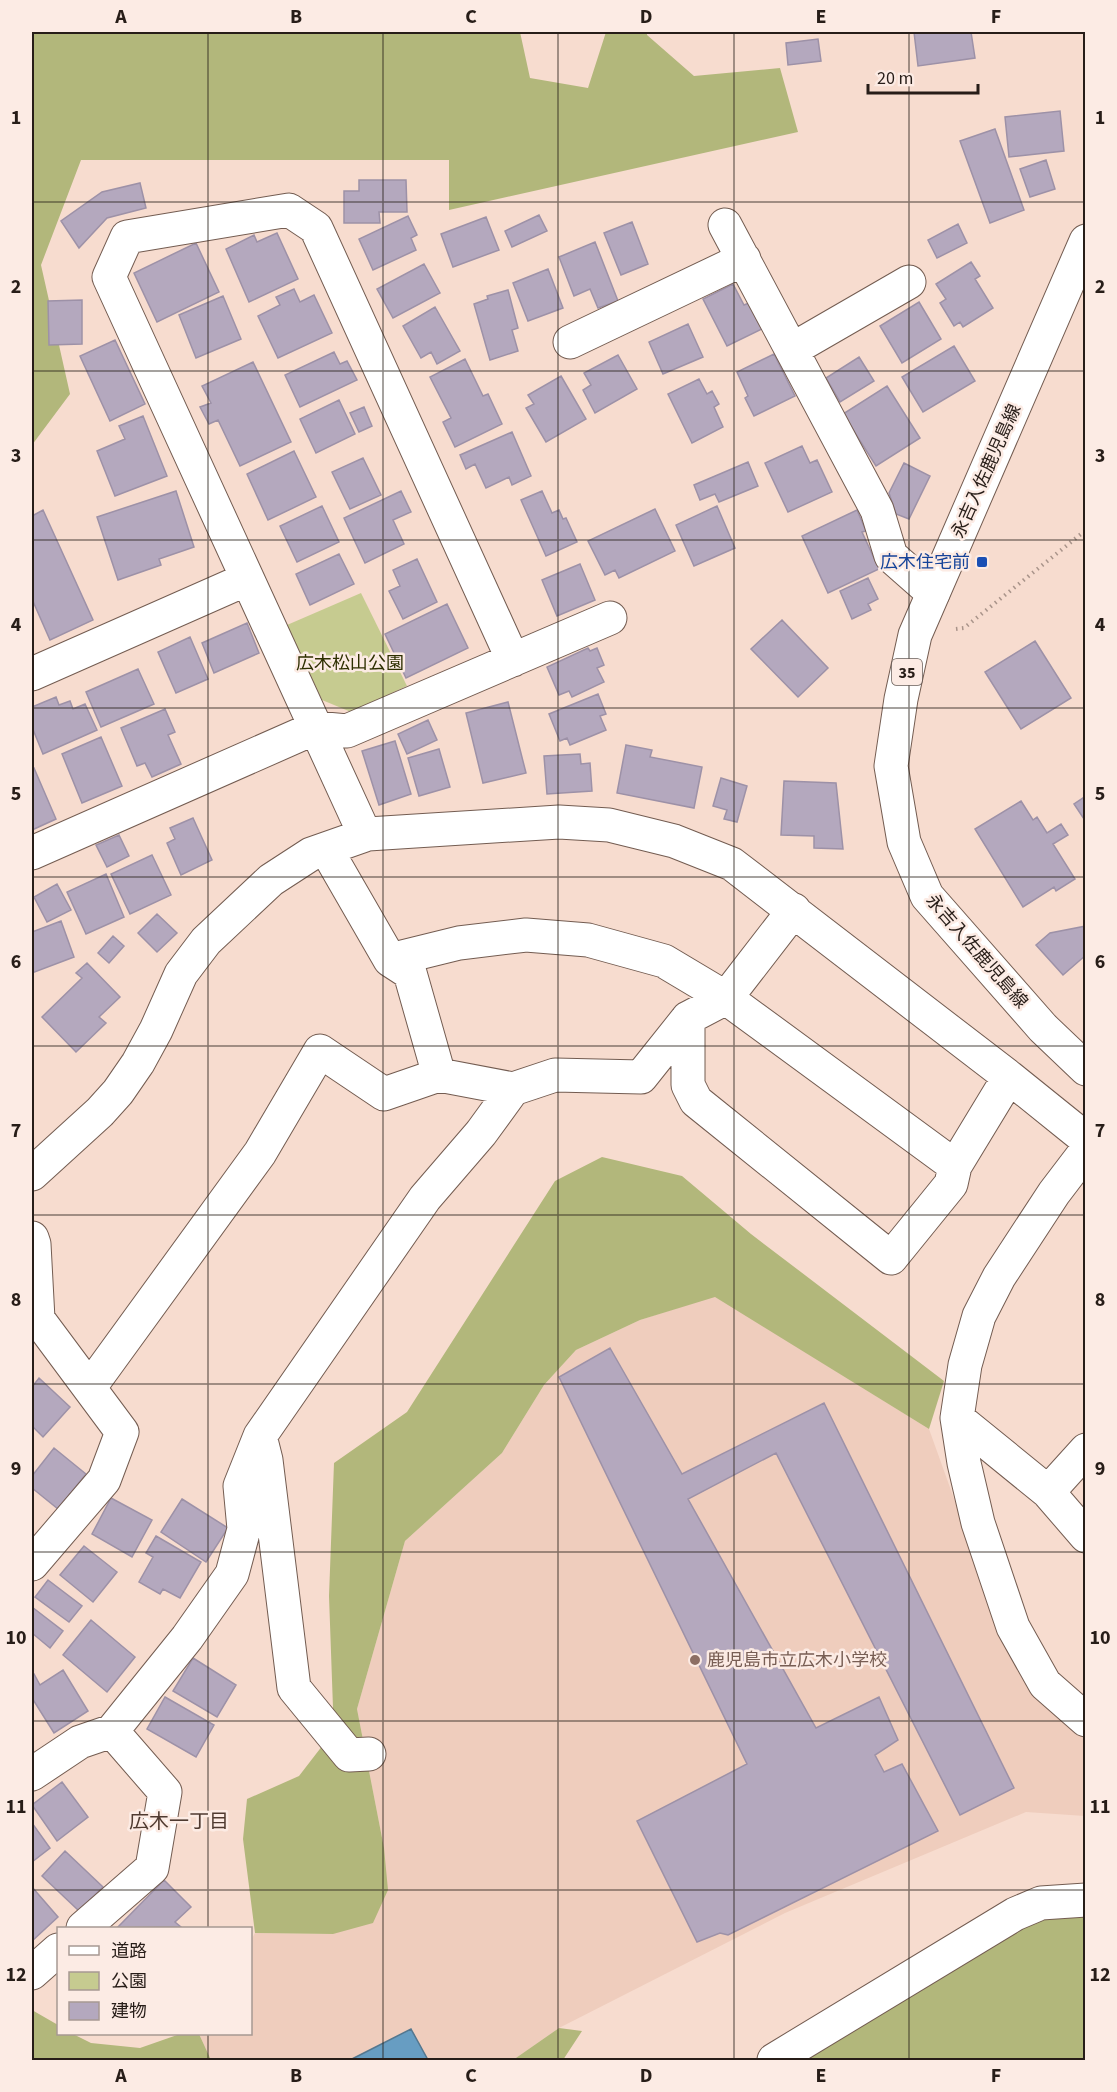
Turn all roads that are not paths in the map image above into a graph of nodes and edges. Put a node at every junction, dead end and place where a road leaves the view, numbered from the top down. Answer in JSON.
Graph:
{"nodes":[{"id":1,"x":725,"y":225,"type":"dead end"},
{"id":2,"x":1086,"y":241,"type":"edge"},
{"id":3,"x":744,"y":259,"type":"junction"},
{"id":4,"x":909,"y":282,"type":"dead end"},
{"id":5,"x":570,"y":342,"type":"dead end"},
{"id":6,"x":793,"y":349,"type":"junction"},
{"id":7,"x":247,"y":579,"type":"junction"},
{"id":8,"x":933,"y":592,"type":"junction"},
{"id":9,"x":610,"y":618,"type":"dead end"},
{"id":10,"x":513,"y":660,"type":"junction"},
{"id":11,"x":32,"y":674,"type":"edge"},
{"id":12,"x":315,"y":728,"type":"junction"},
{"id":13,"x":365,"y":836,"type":"junction"},
{"id":14,"x":326,"y":849,"type":"junction"},
{"id":15,"x":32,"y":853,"type":"edge"},
{"id":16,"x":794,"y":910,"type":"junction"},
{"id":17,"x":390,"y":960,"type":"junction"},
{"id":18,"x":726,"y":998,"type":"junction"},
{"id":19,"x":688,"y":1018,"type":"junction"},
{"id":20,"x":1086,"y":1069,"type":"edge"},
{"id":21,"x":439,"y":1075,"type":"junction"},
{"id":22,"x":1009,"y":1077,"type":"junction"},
{"id":23,"x":513,"y":1089,"type":"junction"},
{"id":24,"x":1086,"y":1139,"type":"edge"},
{"id":25,"x":1086,"y":1151,"type":"edge"},
{"id":26,"x":955,"y":1166,"type":"junction"},
{"id":27,"x":32,"y":1174,"type":"edge"},
{"id":28,"x":32,"y":1238,"type":"edge"},
{"id":29,"x":90,"y":1387,"type":"junction"},
{"id":30,"x":957,"y":1418,"type":"junction"},
{"id":31,"x":260,"y":1436,"type":"junction"},
{"id":32,"x":1086,"y":1450,"type":"edge"},
{"id":33,"x":1048,"y":1492,"type":"junction"},
{"id":34,"x":1086,"y":1536,"type":"edge"},
{"id":35,"x":32,"y":1564,"type":"edge"},
{"id":36,"x":1086,"y":1720,"type":"edge"},
{"id":37,"x":112,"y":1731,"type":"junction"},
{"id":38,"x":369,"y":1754,"type":"dead end"},
{"id":39,"x":32,"y":1774,"type":"edge"},
{"id":40,"x":1086,"y":1900,"type":"edge"},
{"id":41,"x":85,"y":1927,"type":"edge"},
{"id":42,"x":57,"y":1951,"type":"edge"},
{"id":43,"x":32,"y":1973,"type":"edge"},
{"id":44,"x":774,"y":2061,"type":"edge"}],
"edges":[{"from":1,"to":3,"type":"street"},
{"from":2,"to":8,"type":"street","name":"永吉入佐鹿児島線","number":"35"},
{"from":3,"to":5,"type":"street"},
{"from":3,"to":6,"type":"street"},
{"from":4,"to":6,"type":"street"},
{"from":6,"to":8,"type":"street"},
{"from":7,"to":10,"type":"street"},
{"from":7,"to":11,"type":"street"},
{"from":7,"to":12,"type":"street"},
{"from":8,"to":20,"type":"street","name":"永吉入佐鹿児島線","number":"35"},
{"from":9,"to":10,"type":"street"},
{"from":10,"to":12,"type":"street"},
{"from":12,"to":13,"type":"street"},
{"from":12,"to":15,"type":"street"},
{"from":13,"to":14,"type":"street"},
{"from":13,"to":16,"type":"street"},
{"from":14,"to":17,"type":"street"},
{"from":14,"to":27,"type":"street"},
{"from":16,"to":18,"type":"street"},
{"from":16,"to":22,"type":"street"},
{"from":17,"to":18,"type":"street"},
{"from":17,"to":21,"type":"street"},
{"from":18,"to":19,"type":"street"},
{"from":18,"to":26,"type":"street"},
{"from":19,"to":23,"type":"street"},
{"from":19,"to":26,"type":"street"},
{"from":21,"to":23,"type":"street"},
{"from":21,"to":29,"type":"street"},
{"from":22,"to":24,"type":"street"},
{"from":22,"to":26,"type":"street"},
{"from":23,"to":31,"type":"street"},
{"from":25,"to":30,"type":"street"},
{"from":28,"to":29,"type":"street"},
{"from":29,"to":35,"type":"street"},
{"from":30,"to":33,"type":"street"},
{"from":30,"to":36,"type":"street"},
{"from":31,"to":37,"type":"street"},
{"from":31,"to":38,"type":"street"},
{"from":32,"to":33,"type":"street"},
{"from":33,"to":34,"type":"street"},
{"from":37,"to":39,"type":"street"},
{"from":37,"to":41,"type":"street"},
{"from":40,"to":44,"type":"street"},
{"from":42,"to":43,"type":"street"}]}
